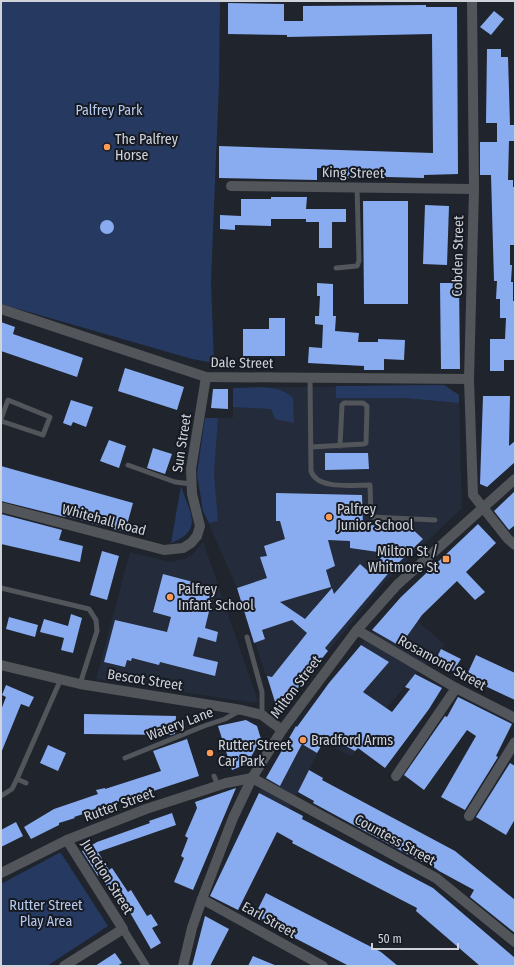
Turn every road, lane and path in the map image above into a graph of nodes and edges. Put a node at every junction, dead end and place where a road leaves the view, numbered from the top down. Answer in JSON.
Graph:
{"nodes":[{"id":1,"x":472,"y":1,"type":"edge"},
{"id":2,"x":231,"y":186,"type":"dead end"},
{"id":3,"x":357,"y":187,"type":"junction"},
{"id":4,"x":474,"y":188,"type":"junction"},
{"id":5,"x":336,"y":268,"type":"dead end"},
{"id":6,"x":1,"y":309,"type":"edge"},
{"id":7,"x":206,"y":377,"type":"junction"},
{"id":8,"x":310,"y":378,"type":"junction"},
{"id":9,"x":469,"y":379,"type":"junction"},
{"id":10,"x":1,"y":420,"type":"edge"},
{"id":11,"x":340,"y":446,"type":"junction"},
{"id":12,"x":311,"y":447,"type":"junction"},
{"id":13,"x":128,"y":465,"type":"dead end"},
{"id":14,"x":515,"y":479,"type":"edge"},
{"id":15,"x":191,"y":484,"type":"junction"},
{"id":16,"x":1,"y":507,"type":"edge"},
{"id":17,"x":483,"y":508,"type":"junction"},
{"id":18,"x":435,"y":520,"type":"dead end"},
{"id":19,"x":197,"y":536,"type":"joint"},
{"id":20,"x":515,"y":545,"type":"edge"},
{"id":21,"x":1,"y":588,"type":"edge"},
{"id":22,"x":357,"y":630,"type":"junction"},
{"id":23,"x":247,"y":637,"type":"dead end"},
{"id":24,"x":1,"y":665,"type":"edge"},
{"id":25,"x":60,"y":681,"type":"junction"},
{"id":26,"x":80,"y":684,"type":"junction"},
{"id":27,"x":456,"y":688,"type":"junction"},
{"id":28,"x":242,"y":710,"type":"junction"},
{"id":29,"x":262,"y":716,"type":"junction"},
{"id":30,"x":515,"y":718,"type":"edge"},
{"id":31,"x":282,"y":730,"type":"junction"},
{"id":32,"x":515,"y":742,"type":"edge"},
{"id":33,"x":125,"y":758,"type":"dead end"},
{"id":34,"x":214,"y":776,"type":"dead end"},
{"id":35,"x":396,"y":776,"type":"dead end"},
{"id":36,"x":252,"y":778,"type":"junction"},
{"id":37,"x":17,"y":779,"type":"junction"},
{"id":38,"x":26,"y":784,"type":"dead end"},
{"id":39,"x":218,"y":786,"type":"junction"},
{"id":40,"x":1,"y":796,"type":"edge"},
{"id":41,"x":469,"y":816,"type":"dead end"},
{"id":42,"x":67,"y":840,"type":"junction"},
{"id":43,"x":1,"y":873,"type":"edge"},
{"id":44,"x":202,"y":899,"type":"junction"},
{"id":45,"x":123,"y":929,"type":"junction"},
{"id":46,"x":515,"y":942,"type":"edge"},
{"id":47,"x":64,"y":966,"type":"edge"},
{"id":48,"x":146,"y":966,"type":"edge"},
{"id":49,"x":183,"y":966,"type":"edge"},
{"id":50,"x":323,"y":966,"type":"edge"}],
"edges":[{"from":1,"to":4,"type":"street","name":"Cobden Street"},
{"from":2,"to":3,"type":"street","name":"King Street"},
{"from":3,"to":4,"type":"street","name":"King Street"},
{"from":3,"to":5,"type":"lane"},
{"from":4,"to":9,"type":"street","name":"Cobden Street"},
{"from":6,"to":7,"type":"street","name":"Dale Street"},
{"from":7,"to":8,"type":"street","name":"Dale Street"},
{"from":7,"to":15,"type":"street","name":"Sun Street"},
{"from":8,"to":9,"type":"street","name":"Dale Street"},
{"from":8,"to":12,"type":"lane"},
{"from":9,"to":17,"type":"street","name":"Cobden Street"},
{"from":10,"to":10,"type":"lane"},
{"from":11,"to":11,"type":"lane"},
{"from":11,"to":12,"type":"lane"},
{"from":12,"to":18,"type":"lane"},
{"from":13,"to":15,"type":"lane"},
{"from":14,"to":17,"type":"street","name":"Milton Street"},
{"from":15,"to":19,"type":"street","name":"Sun Street"},
{"from":16,"to":19,"type":"street","name":"Whitehall Road"},
{"from":17,"to":20,"type":"street","name":"Cobden Street"},
{"from":17,"to":22,"type":"street","name":"Milton Street"},
{"from":21,"to":26,"type":"lane"},
{"from":22,"to":27,"type":"street","name":"Rosamond Street"},
{"from":22,"to":31,"type":"street","name":"Milton Street"},
{"from":23,"to":29,"type":"lane"},
{"from":24,"to":25,"type":"street","name":"Bescot Street"},
{"from":25,"to":26,"type":"street","name":"Bescot Street"},
{"from":25,"to":37,"type":"lane"},
{"from":26,"to":28,"type":"street","name":"Bescot Street"},
{"from":27,"to":30,"type":"street","name":"Rosamond Street"},
{"from":27,"to":35,"type":"street"},
{"from":28,"to":29,"type":"street","name":"Bescot Street"},
{"from":28,"to":33,"type":"lane","name":"Watery Lane"},
{"from":29,"to":31,"type":"street","name":"Bescot Street"},
{"from":31,"to":36,"type":"street","name":"Milton Street"},
{"from":32,"to":41,"type":"street"},
{"from":34,"to":39,"type":"lane"},
{"from":36,"to":39,"type":"street","name":"Rutter Street"},
{"from":36,"to":44,"type":"street","name":"Milton Street"},
{"from":36,"to":46,"type":"street","name":"Countess Street"},
{"from":37,"to":38,"type":"lane"},
{"from":37,"to":40,"type":"lane"},
{"from":39,"to":42,"type":"street","name":"Rutter Street"},
{"from":42,"to":43,"type":"street","name":"Rutter Street"},
{"from":42,"to":45,"type":"street","name":"Junction Street"},
{"from":44,"to":49,"type":"street","name":"Milton Street"},
{"from":44,"to":50,"type":"street","name":"Earl Street"},
{"from":45,"to":47,"type":"street"},
{"from":45,"to":48,"type":"street"}]}
